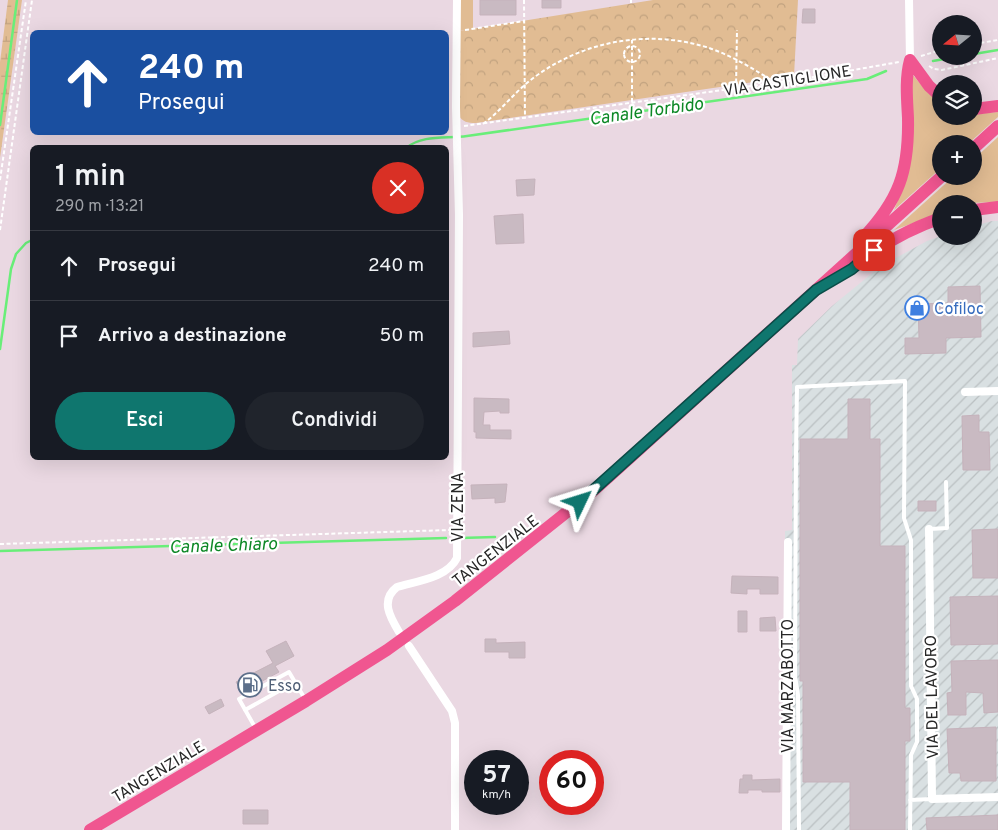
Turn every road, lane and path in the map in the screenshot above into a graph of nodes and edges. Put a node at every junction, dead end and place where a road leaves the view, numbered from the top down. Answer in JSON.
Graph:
{"nodes":[{"id":1,"x":26,"y":0,"type":"edge"},
{"id":2,"x":32,"y":0,"type":"edge"},
{"id":3,"x":456,"y":0,"type":"edge"},
{"id":4,"x":524,"y":0,"type":"edge"},
{"id":5,"x":909,"y":0,"type":"edge"},
{"id":6,"x":524,"y":21,"type":"junction"},
{"id":7,"x":473,"y":29,"type":"dead end"},
{"id":8,"x":737,"y":30,"type":"dead end"},
{"id":9,"x":632,"y":40,"type":"junction"},
{"id":10,"x":998,"y":40,"type":"edge"},
{"id":11,"x":982,"y":43,"type":"edge"},
{"id":12,"x":632,"y":46,"type":"junction"},
{"id":13,"x":932,"y":54,"type":"edge"},
{"id":14,"x":998,"y":58,"type":"edge"},
{"id":15,"x":736,"y":60,"type":"junction"},
{"id":16,"x":632,"y":62,"type":"junction"},
{"id":17,"x":911,"y":62,"type":"junction"},
{"id":18,"x":776,"y":83,"type":"junction"},
{"id":19,"x":524,"y":85,"type":"junction"},
{"id":20,"x":736,"y":89,"type":"junction"},
{"id":21,"x":932,"y":89,"type":"edge"},
{"id":22,"x":632,"y":104,"type":"junction"},
{"id":23,"x":998,"y":106,"type":"edge"},
{"id":24,"x":982,"y":108,"type":"edge"},
{"id":25,"x":525,"y":119,"type":"junction"},
{"id":26,"x":482,"y":125,"type":"junction"},
{"id":27,"x":998,"y":126,"type":"edge"},
{"id":28,"x":457,"y":127,"type":"junction"},
{"id":29,"x":982,"y":141,"type":"edge"},
{"id":30,"x":0,"y":180,"type":"edge"},
{"id":31,"x":932,"y":185,"type":"edge"},
{"id":32,"x":998,"y":207,"type":"edge"},
{"id":33,"x":982,"y":209,"type":"edge"},
{"id":34,"x":932,"y":222,"type":"edge"},
{"id":35,"x":0,"y":230,"type":"edge"},
{"id":36,"x":816,"y":290,"type":"junction"},
{"id":37,"x":965,"y":392,"type":"dead end"},
{"id":38,"x":998,"y":392,"type":"edge"},
{"id":39,"x":946,"y":482,"type":"dead end"},
{"id":40,"x":457,"y":529,"type":"junction"},
{"id":41,"x":929,"y":529,"type":"joint"},
{"id":42,"x":788,"y":542,"type":"dead end"},
{"id":43,"x":0,"y":544,"type":"edge"},
{"id":44,"x":399,"y":632,"type":"dead end"},
{"id":45,"x":409,"y":646,"type":"dead end"},
{"id":46,"x":295,"y":682,"type":"junction"},
{"id":47,"x":306,"y":701,"type":"junction"},
{"id":48,"x":245,"y":710,"type":"junction"},
{"id":49,"x":257,"y":731,"type":"junction"},
{"id":50,"x":998,"y":797,"type":"edge"},
{"id":51,"x":910,"y":800,"type":"junction"},
{"id":52,"x":932,"y":800,"type":"junction"},
{"id":53,"x":90,"y":830,"type":"edge"},
{"id":54,"x":455,"y":830,"type":"edge"},
{"id":55,"x":786,"y":830,"type":"edge"},
{"id":56,"x":799,"y":830,"type":"edge"},
{"id":57,"x":910,"y":830,"type":"edge"}],
"edges":[{"from":1,"to":30,"type":"path"},
{"from":2,"to":35,"type":"path"},
{"from":3,"to":28,"type":"street","name":"VIA ZENA"},
{"from":4,"to":6,"type":"path"},
{"from":5,"to":17,"type":"street"},
{"from":6,"to":7,"type":"path"},
{"from":6,"to":19,"type":"path"},
{"from":8,"to":15,"type":"path"},
{"from":9,"to":12,"type":"path"},
{"from":9,"to":15,"type":"path"},
{"from":9,"to":19,"type":"path"},
{"from":10,"to":11,"type":"path"},
{"from":12,"to":16,"type":"path"},
{"from":12,"to":16,"type":"path"},
{"from":12,"to":16,"type":"path"},
{"from":13,"to":17,"type":"path","name":"VIA CASTIGLIONE"},
{"from":14,"to":17,"type":"path"},
{"from":15,"to":18,"type":"path"},
{"from":15,"to":20,"type":"path"},
{"from":16,"to":22,"type":"path"},
{"from":17,"to":18,"type":"path","name":"VIA CASTIGLIONE"},
{"from":17,"to":21,"type":"main road"},
{"from":17,"to":36,"type":"main road"},
{"from":18,"to":20,"type":"path","name":"VIA CASTIGLIONE"},
{"from":19,"to":25,"type":"path"},
{"from":19,"to":26,"type":"path"},
{"from":20,"to":22,"type":"path","name":"VIA CASTIGLIONE"},
{"from":22,"to":25,"type":"path","name":"VIA CASTIGLIONE"},
{"from":23,"to":24,"type":"main road"},
{"from":25,"to":26,"type":"path","name":"VIA CASTIGLIONE"},
{"from":26,"to":28,"type":"path","name":"VIA CASTIGLIONE"},
{"from":27,"to":29,"type":"main road"},
{"from":28,"to":40,"type":"street","name":"VIA ZENA"},
{"from":31,"to":36,"type":"main road","name":"TANGENZIALE"},
{"from":32,"to":33,"type":"main road"},
{"from":34,"to":36,"type":"main road"},
{"from":36,"to":47,"type":"main road","name":"TANGENZIALE"},
{"from":37,"to":38,"type":"street"},
{"from":39,"to":41,"type":"lane"},
{"from":40,"to":43,"type":"path"},
{"from":40,"to":44,"type":"street","name":"VIA ZENA"},
{"from":41,"to":52,"type":"street","name":"VIA DEL LAVORO"},
{"from":42,"to":55,"type":"street","name":"VIA MARZABOTTO"},
{"from":45,"to":54,"type":"street"},
{"from":46,"to":47,"type":"lane"},
{"from":46,"to":48,"type":"lane"},
{"from":46,"to":48,"type":"lane"},
{"from":47,"to":49,"type":"main road","name":"TANGENZIALE"},
{"from":48,"to":49,"type":"lane"},
{"from":49,"to":53,"type":"main road","name":"TANGENZIALE"},
{"from":50,"to":52,"type":"street"},
{"from":51,"to":52,"type":"lane"},
{"from":51,"to":56,"type":"lane"},
{"from":51,"to":57,"type":"lane"}]}
